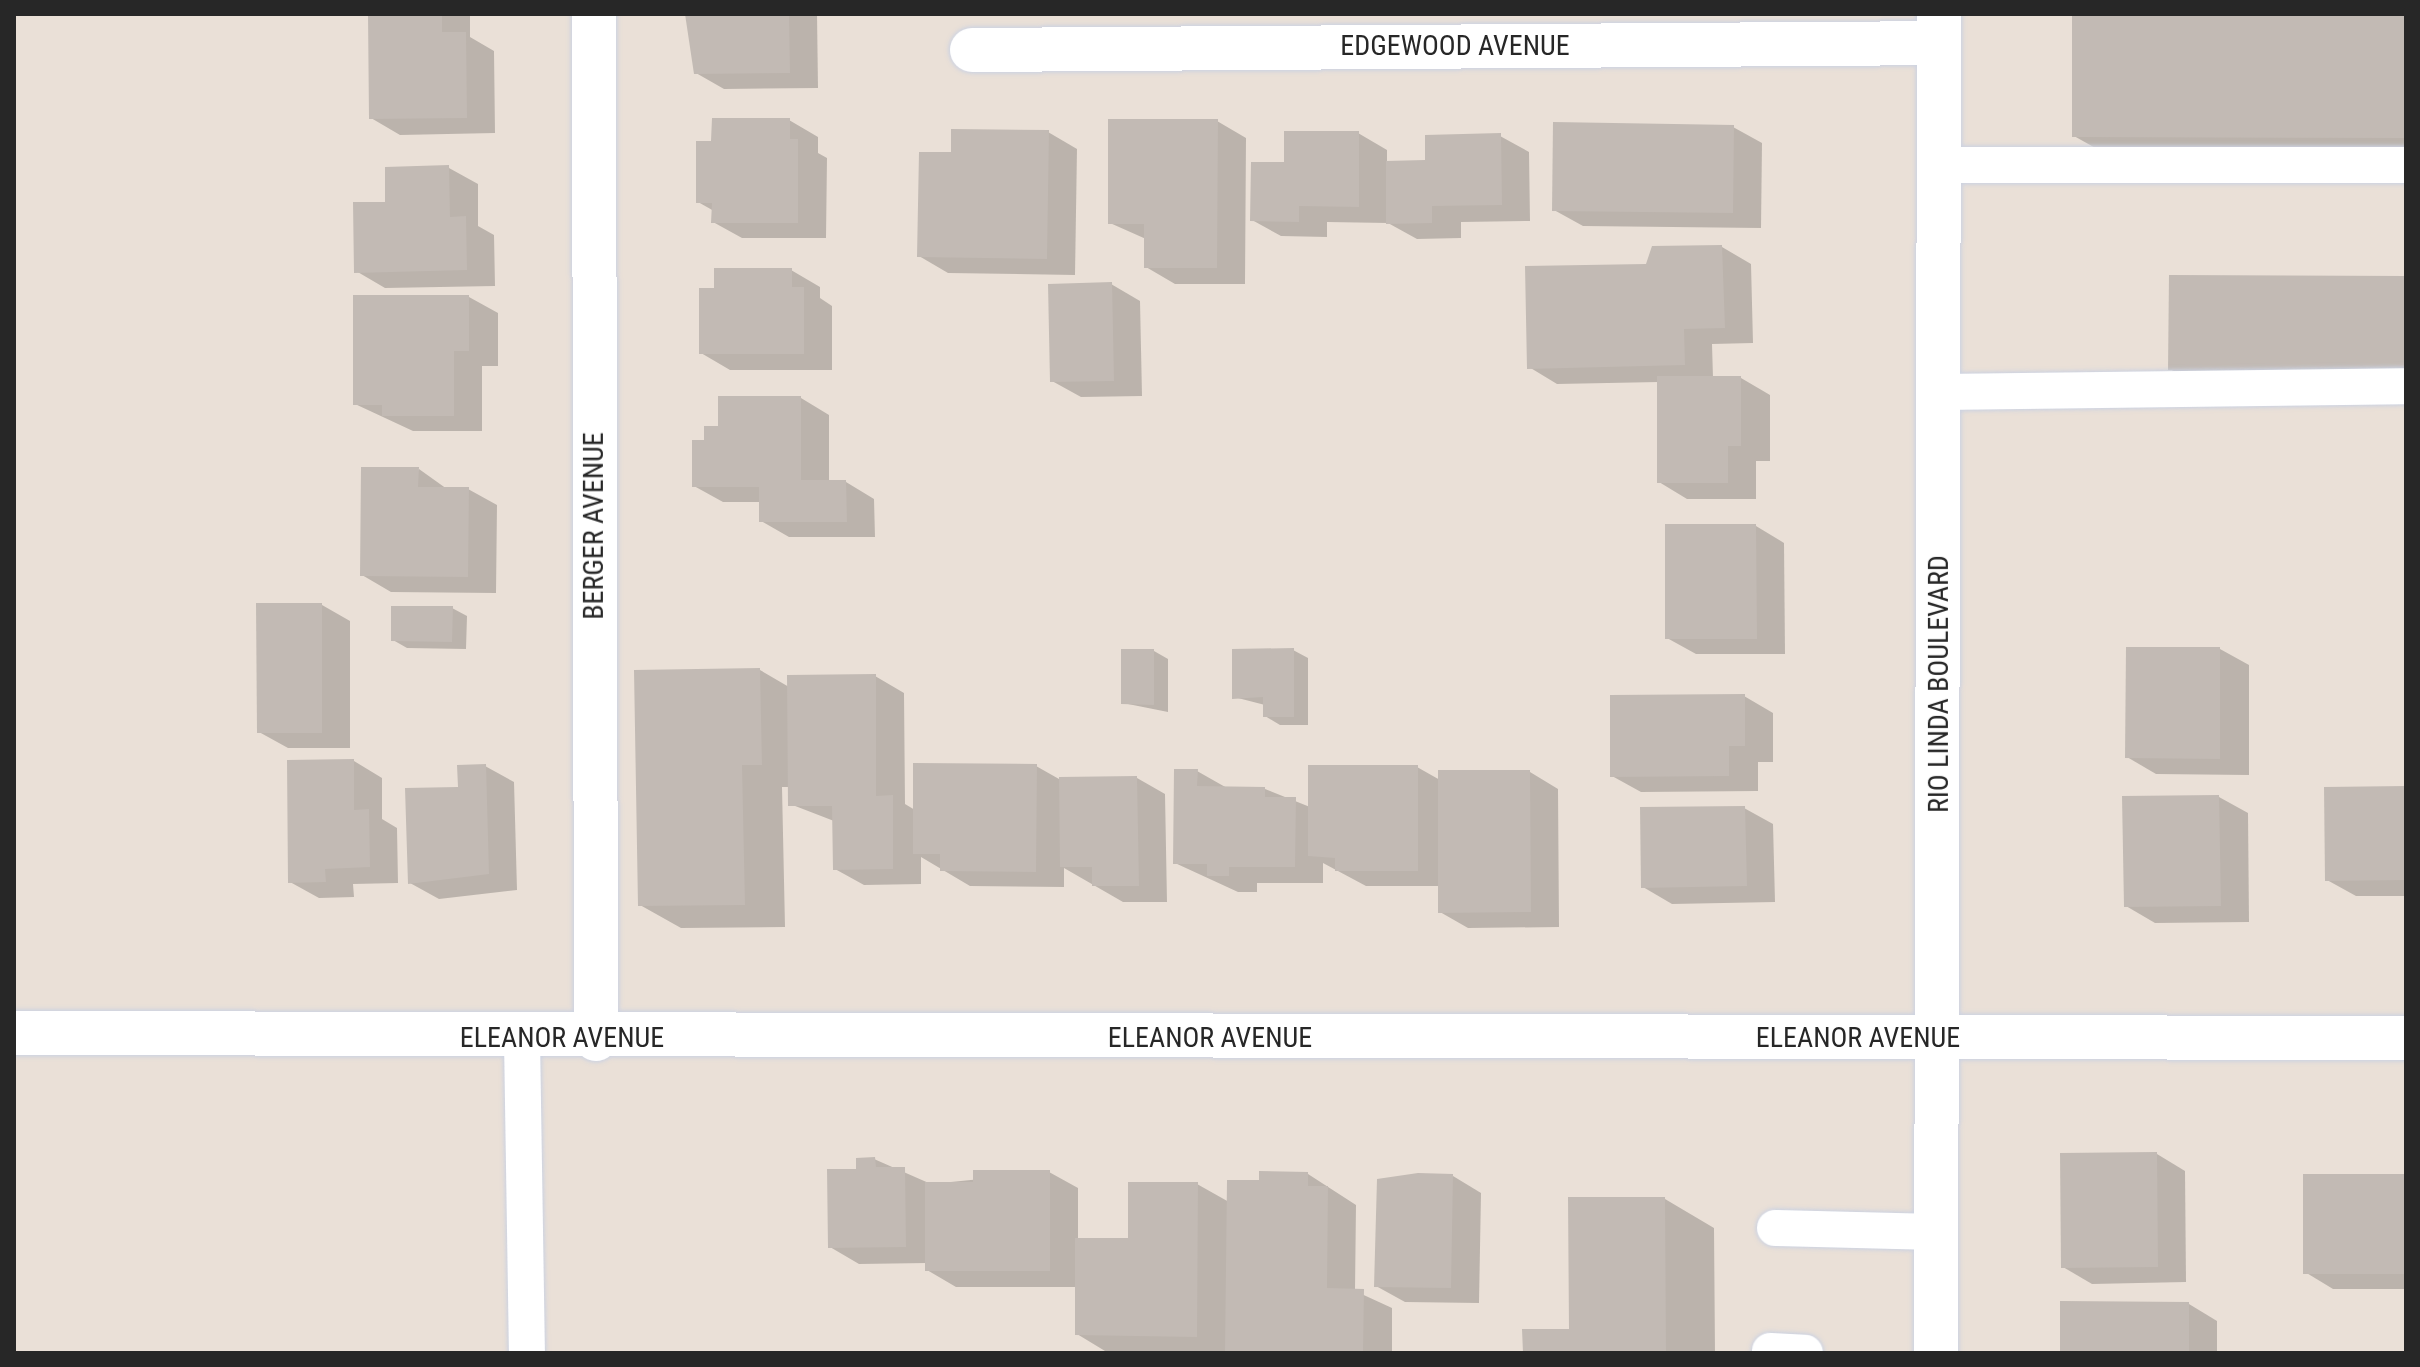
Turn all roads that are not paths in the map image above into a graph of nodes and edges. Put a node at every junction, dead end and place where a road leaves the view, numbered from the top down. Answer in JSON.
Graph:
{"nodes":[{"id":1,"x":594,"y":14,"type":"edge"},
{"id":2,"x":1939,"y":28,"type":"edge"},
{"id":3,"x":972,"y":50,"type":"dead end"},
{"id":4,"x":1939,"y":165,"type":"junction"},
{"id":5,"x":2406,"y":165,"type":"edge"},
{"id":6,"x":2406,"y":386,"type":"edge"},
{"id":7,"x":1939,"y":392,"type":"junction"},
{"id":8,"x":14,"y":1033,"type":"edge"},
{"id":9,"x":1939,"y":1037,"type":"junction"},
{"id":10,"x":2406,"y":1038,"type":"edge"},
{"id":11,"x":522,"y":1039,"type":"junction"},
{"id":12,"x":596,"y":1039,"type":"junction"},
{"id":13,"x":1775,"y":1228,"type":"dead end"},
{"id":14,"x":1938,"y":1232,"type":"junction"},
{"id":15,"x":527,"y":1353,"type":"edge"},
{"id":16,"x":1936,"y":1353,"type":"edge"}],
"edges":[{"from":1,"to":12,"type":"street","name":"BERGER AVENUE"},
{"from":2,"to":3,"type":"street","name":"EDGEWOOD AVENUE"},
{"from":2,"to":4,"type":"street","name":"RIO LINDA BOULEVARD"},
{"from":4,"to":5,"type":"lane"},
{"from":4,"to":7,"type":"street","name":"RIO LINDA BOULEVARD"},
{"from":6,"to":7,"type":"lane"},
{"from":7,"to":9,"type":"street","name":"RIO LINDA BOULEVARD"},
{"from":8,"to":11,"type":"street","name":"ELEANOR AVENUE"},
{"from":9,"to":10,"type":"street","name":"ELEANOR AVENUE"},
{"from":9,"to":12,"type":"street","name":"ELEANOR AVENUE"},
{"from":9,"to":14,"type":"street","name":"RIO LINDA BOULEVARD"},
{"from":11,"to":12,"type":"street","name":"ELEANOR AVENUE"},
{"from":11,"to":15,"type":"lane"},
{"from":13,"to":14,"type":"lane"},
{"from":14,"to":16,"type":"street","name":"RIO LINDA BOULEVARD"}]}
